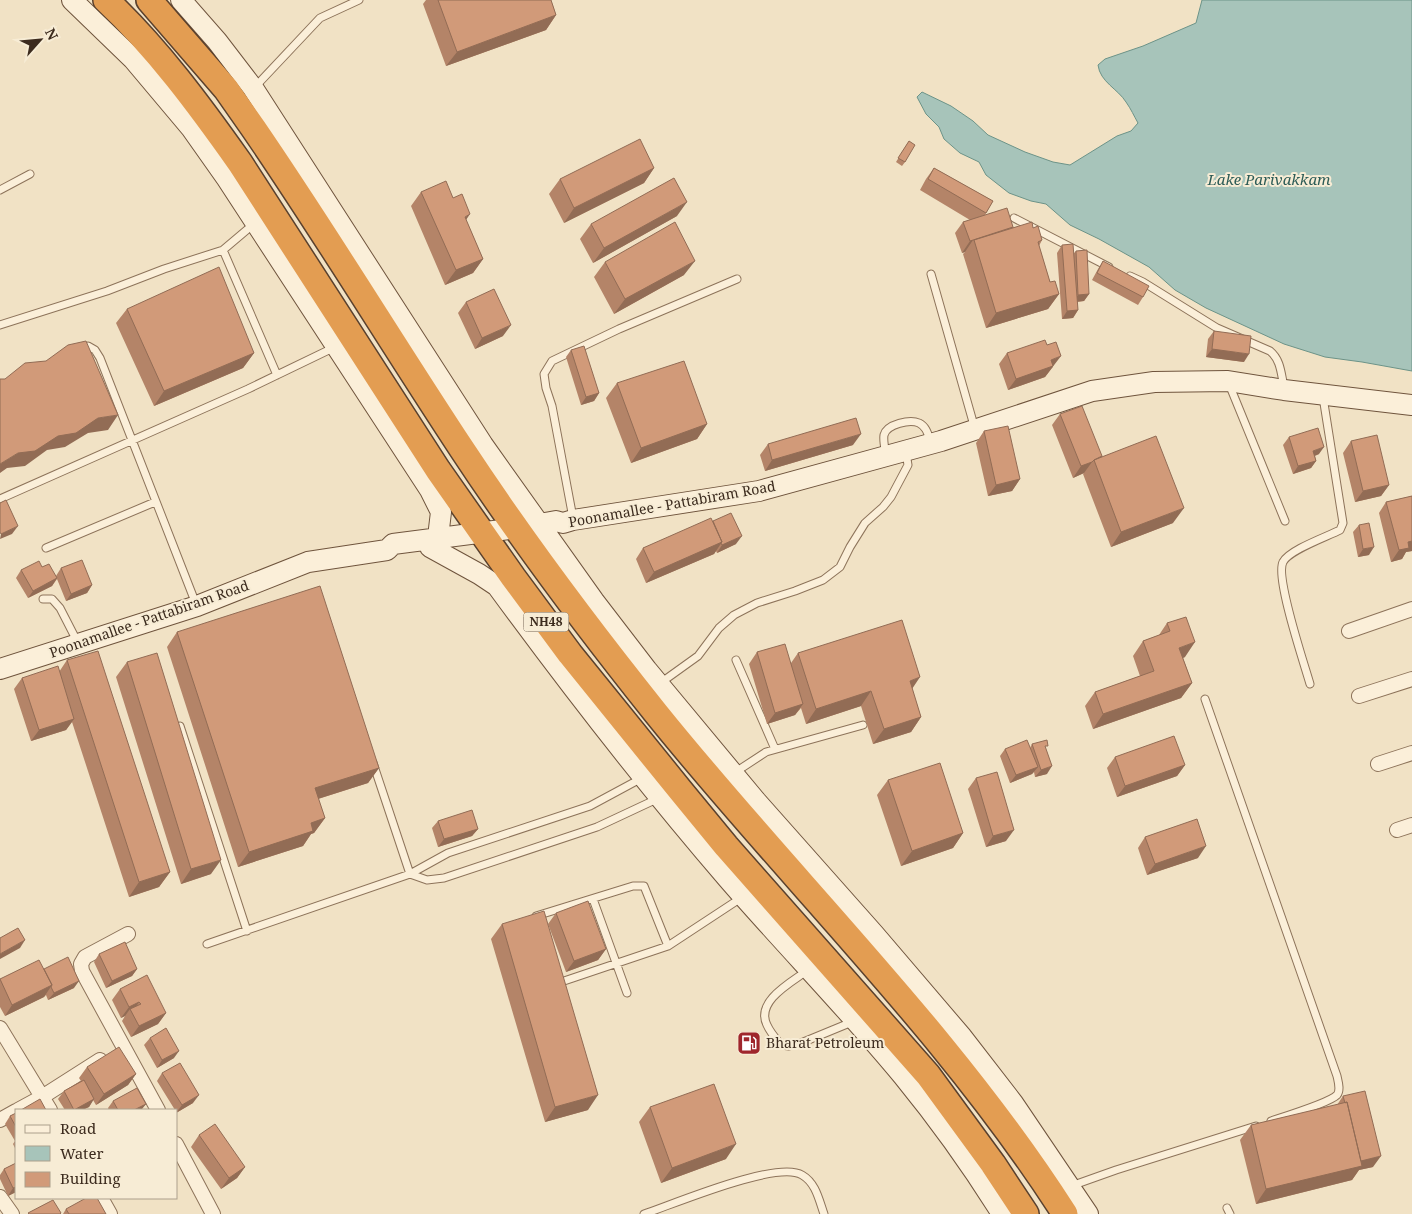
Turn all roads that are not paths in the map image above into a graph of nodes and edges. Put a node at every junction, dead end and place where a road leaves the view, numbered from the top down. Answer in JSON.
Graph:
{"nodes":[{"id":1,"x":72,"y":0,"type":"edge"},
{"id":2,"x":106,"y":0,"type":"edge"},
{"id":3,"x":149,"y":0,"type":"edge"},
{"id":4,"x":181,"y":0,"type":"edge"},
{"id":5,"x":359,"y":0,"type":"edge"},
{"id":6,"x":253,"y":88,"type":"junction"},
{"id":7,"x":30,"y":174,"type":"dead end"},
{"id":8,"x":0,"y":190,"type":"edge"},
{"id":9,"x":1014,"y":218,"type":"dead end"},
{"id":10,"x":255,"y":223,"type":"junction"},
{"id":11,"x":223,"y":250,"type":"junction"},
{"id":12,"x":1113,"y":268,"type":"edge"},
{"id":13,"x":1120,"y":272,"type":"edge"},
{"id":14,"x":931,"y":274,"type":"dead end"},
{"id":15,"x":737,"y":279,"type":"dead end"},
{"id":16,"x":0,"y":326,"type":"edge"},
{"id":17,"x":335,"y":347,"type":"junction"},
{"id":18,"x":78,"y":349,"type":"edge"},
{"id":19,"x":277,"y":375,"type":"junction"},
{"id":20,"x":1228,"y":381,"type":"junction"},
{"id":21,"x":1284,"y":390,"type":"junction"},
{"id":22,"x":1322,"y":395,"type":"junction"},
{"id":23,"x":1412,"y":405,"type":"edge"},
{"id":24,"x":975,"y":429,"type":"junction"},
{"id":25,"x":131,"y":440,"type":"junction"},
{"id":26,"x":931,"y":443,"type":"junction"},
{"id":27,"x":896,"y":453,"type":"junction"},
{"id":28,"x":449,"y":487,"type":"junction"},
{"id":29,"x":0,"y":499,"type":"edge"},
{"id":30,"x":155,"y":502,"type":"junction"},
{"id":31,"x":441,"y":512,"type":"junction"},
{"id":32,"x":1284,"y":521,"type":"dead end"},
{"id":33,"x":568,"y":522,"type":"junction"},
{"id":34,"x":530,"y":529,"type":"junction"},
{"id":35,"x":483,"y":536,"type":"junction"},
{"id":36,"x":434,"y":542,"type":"junction"},
{"id":37,"x":46,"y":548,"type":"dead end"},
{"id":38,"x":43,"y":599,"type":"dead end"},
{"id":39,"x":197,"y":606,"type":"junction"},
{"id":40,"x":1412,"y":609,"type":"edge"},
{"id":41,"x":1349,"y":630,"type":"dead end"},
{"id":42,"x":78,"y":644,"type":"junction"},
{"id":43,"x":736,"y":660,"type":"dead end"},
{"id":44,"x":0,"y":670,"type":"edge"},
{"id":45,"x":1412,"y":679,"type":"edge"},
{"id":46,"x":659,"y":684,"type":"junction"},
{"id":47,"x":1310,"y":684,"type":"dead end"},
{"id":48,"x":1359,"y":696,"type":"dead end"},
{"id":49,"x":1205,"y":699,"type":"dead end"},
{"id":50,"x":178,"y":720,"type":"edge"},
{"id":51,"x":864,"y":724,"type":"dead end"},
{"id":52,"x":775,"y":749,"type":"junction"},
{"id":53,"x":1412,"y":753,"type":"edge"},
{"id":54,"x":370,"y":758,"type":"edge"},
{"id":55,"x":1378,"y":764,"type":"dead end"},
{"id":56,"x":732,"y":774,"type":"junction"},
{"id":57,"x":643,"y":777,"type":"junction"},
{"id":58,"x":660,"y":798,"type":"junction"},
{"id":59,"x":1412,"y":825,"type":"edge"},
{"id":60,"x":1396,"y":830,"type":"dead end"},
{"id":61,"x":410,"y":874,"type":"junction"},
{"id":62,"x":743,"y":896,"type":"junction"},
{"id":63,"x":593,"y":899,"type":"junction"},
{"id":64,"x":530,"y":918,"type":"edge"},
{"id":65,"x":247,"y":931,"type":"junction"},
{"id":66,"x":128,"y":934,"type":"dead end"},
{"id":67,"x":207,"y":944,"type":"dead end"},
{"id":68,"x":668,"y":946,"type":"junction"},
{"id":69,"x":616,"y":964,"type":"junction"},
{"id":70,"x":809,"y":969,"type":"junction"},
{"id":71,"x":564,"y":982,"type":"edge"},
{"id":72,"x":627,"y":993,"type":"dead end"},
{"id":73,"x":855,"y":1021,"type":"junction"},
{"id":74,"x":0,"y":1028,"type":"edge"},
{"id":75,"x":124,"y":1044,"type":"junction"},
{"id":76,"x":42,"y":1097,"type":"junction"},
{"id":77,"x":21,"y":1109,"type":"edge"},
{"id":78,"x":49,"y":1109,"type":"edge"},
{"id":79,"x":157,"y":1109,"type":"edge"},
{"id":80,"x":15,"y":1112,"type":"edge"},
{"id":81,"x":0,"y":1120,"type":"edge"},
{"id":82,"x":178,"y":1148,"type":"edge"},
{"id":83,"x":1070,"y":1186,"type":"junction"},
{"id":84,"x":0,"y":1197,"type":"edge"},
{"id":85,"x":102,"y":1199,"type":"edge"},
{"id":86,"x":12,"y":1214,"type":"edge"},
{"id":87,"x":110,"y":1214,"type":"edge"},
{"id":88,"x":213,"y":1214,"type":"edge"},
{"id":89,"x":644,"y":1214,"type":"edge"},
{"id":90,"x":824,"y":1214,"type":"edge"},
{"id":91,"x":1002,"y":1214,"type":"edge"},
{"id":92,"x":1026,"y":1214,"type":"edge"},
{"id":93,"x":1065,"y":1214,"type":"edge"},
{"id":94,"x":1088,"y":1214,"type":"edge"}],
"edges":[{"from":1,"to":10,"type":"street"},
{"from":2,"to":28,"type":"highway","number":"NH48"},
{"from":3,"to":34,"type":"highway","number":"NH48"},
{"from":4,"to":6,"type":"street"},
{"from":5,"to":6,"type":"lane"},
{"from":6,"to":34,"type":"street"},
{"from":7,"to":8,"type":"lane"},
{"from":9,"to":12,"type":"lane"},
{"from":10,"to":11,"type":"lane"},
{"from":10,"to":17,"type":"street"},
{"from":11,"to":16,"type":"lane"},
{"from":11,"to":19,"type":"lane"},
{"from":13,"to":21,"type":"lane"},
{"from":14,"to":24,"type":"lane"},
{"from":15,"to":33,"type":"lane"},
{"from":17,"to":19,"type":"lane"},
{"from":17,"to":31,"type":"street"},
{"from":18,"to":25,"type":"lane"},
{"from":19,"to":25,"type":"lane"},
{"from":20,"to":21,"type":"street","name":"Poonamallee - Pattabiram Road"},
{"from":20,"to":24,"type":"street","name":"Poonamallee - Pattabiram Road"},
{"from":20,"to":32,"type":"lane"},
{"from":21,"to":22,"type":"street","name":"Poonamallee - Pattabiram Road"},
{"from":22,"to":23,"type":"street","name":"Poonamallee - Pattabiram Road"},
{"from":22,"to":47,"type":"lane"},
{"from":24,"to":26,"type":"street","name":"Poonamallee - Pattabiram Road"},
{"from":25,"to":29,"type":"lane"},
{"from":25,"to":30,"type":"lane"},
{"from":26,"to":27,"type":"street","name":"Poonamallee - Pattabiram Road"},
{"from":26,"to":27,"type":"lane"},
{"from":27,"to":33,"type":"street","name":"Poonamallee - Pattabiram Road"},
{"from":27,"to":46,"type":"lane"},
{"from":28,"to":31,"type":"street"},
{"from":28,"to":35,"type":"highway","number":"NH48"},
{"from":30,"to":37,"type":"lane"},
{"from":30,"to":39,"type":"lane"},
{"from":31,"to":36,"type":"street"},
{"from":33,"to":34,"type":"street","name":"Poonamallee - Pattabiram Road"},
{"from":34,"to":35,"type":"street","name":"Poonamallee - Pattabiram Road"},
{"from":34,"to":46,"type":"street"},
{"from":34,"to":93,"type":"highway","number":"NH48"},
{"from":35,"to":36,"type":"street","name":"Poonamallee - Pattabiram Road"},
{"from":35,"to":92,"type":"highway","number":"NH48"},
{"from":36,"to":39,"type":"street","name":"Poonamallee - Pattabiram Road"},
{"from":36,"to":57,"type":"street"},
{"from":38,"to":42,"type":"lane"},
{"from":39,"to":42,"type":"street","name":"Poonamallee - Pattabiram Road"},
{"from":40,"to":41,"type":"street"},
{"from":42,"to":44,"type":"street","name":"Poonamallee - Pattabiram Road"},
{"from":43,"to":52,"type":"lane"},
{"from":45,"to":48,"type":"street"},
{"from":46,"to":56,"type":"street"},
{"from":49,"to":83,"type":"lane"},
{"from":50,"to":65,"type":"lane"},
{"from":51,"to":52,"type":"lane"},
{"from":52,"to":56,"type":"lane"},
{"from":53,"to":55,"type":"street"},
{"from":54,"to":61,"type":"lane"},
{"from":56,"to":83,"type":"street"},
{"from":57,"to":58,"type":"street"},
{"from":57,"to":61,"type":"lane"},
{"from":58,"to":61,"type":"lane"},
{"from":58,"to":62,"type":"street"},
{"from":59,"to":60,"type":"street"},
{"from":61,"to":65,"type":"lane"},
{"from":62,"to":68,"type":"lane"},
{"from":62,"to":70,"type":"street"},
{"from":63,"to":64,"type":"lane"},
{"from":63,"to":68,"type":"lane"},
{"from":63,"to":69,"type":"lane"},
{"from":65,"to":67,"type":"lane"},
{"from":66,"to":75,"type":"street"},
{"from":68,"to":69,"type":"lane"},
{"from":69,"to":71,"type":"lane"},
{"from":69,"to":72,"type":"lane"},
{"from":70,"to":73,"type":"street"},
{"from":70,"to":73,"type":"lane"},
{"from":73,"to":91,"type":"street"},
{"from":74,"to":76,"type":"street"},
{"from":75,"to":76,"type":"street"},
{"from":75,"to":79,"type":"street"},
{"from":76,"to":77,"type":"street"},
{"from":76,"to":78,"type":"street"},
{"from":80,"to":81,"type":"street"},
{"from":82,"to":88,"type":"street"},
{"from":83,"to":94,"type":"street"},
{"from":84,"to":86,"type":"street"},
{"from":85,"to":87,"type":"street"},
{"from":89,"to":90,"type":"lane"}]}
